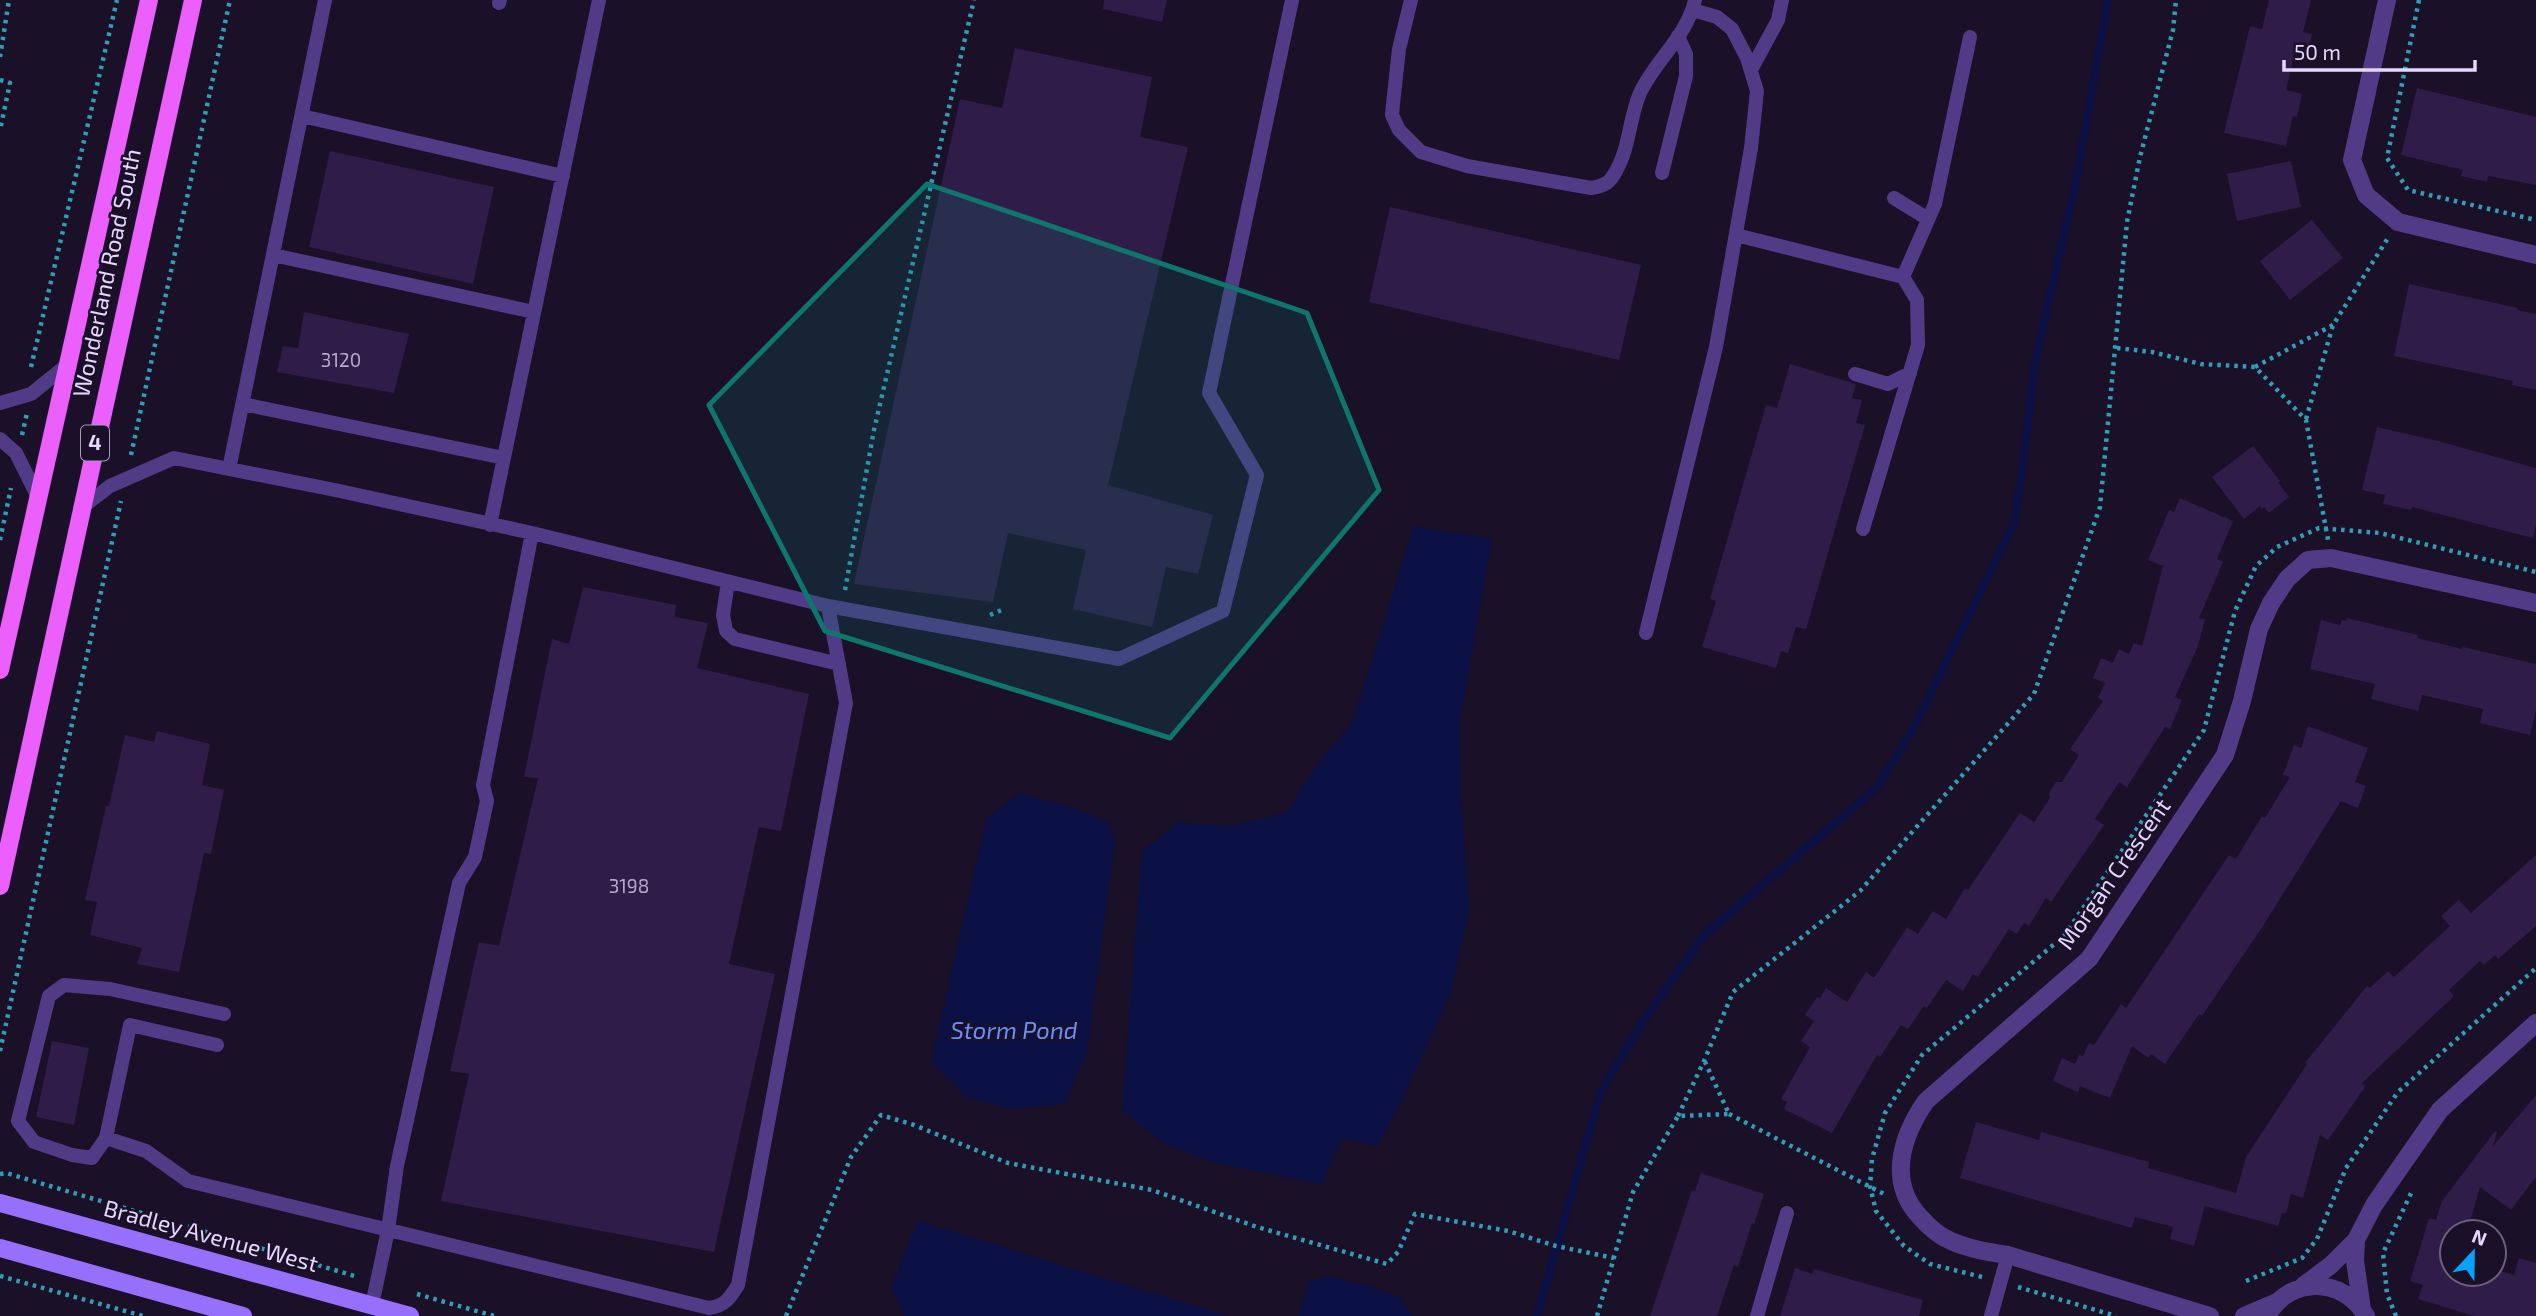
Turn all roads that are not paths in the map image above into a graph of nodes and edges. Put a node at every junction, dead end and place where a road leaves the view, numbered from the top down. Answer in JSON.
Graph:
{"nodes":[{"id":1,"x":149,"y":0,"type":"edge"},
{"id":2,"x":193,"y":0,"type":"edge"},
{"id":3,"x":326,"y":0,"type":"edge"},
{"id":4,"x":599,"y":0,"type":"edge"},
{"id":5,"x":1292,"y":0,"type":"edge"},
{"id":6,"x":1411,"y":0,"type":"edge"},
{"id":7,"x":1782,"y":0,"type":"edge"},
{"id":8,"x":2387,"y":0,"type":"edge"},
{"id":9,"x":1694,"y":5,"type":"edge"},
{"id":10,"x":1678,"y":36,"type":"junction"},
{"id":11,"x":1970,"y":37,"type":"dead end"},
{"id":12,"x":1751,"y":70,"type":"junction"},
{"id":13,"x":302,"y":116,"type":"junction"},
{"id":14,"x":1662,"y":173,"type":"dead end"},
{"id":15,"x":563,"y":176,"type":"junction"},
{"id":16,"x":1894,"y":198,"type":"dead end"},
{"id":17,"x":1928,"y":219,"type":"junction"},
{"id":18,"x":1736,"y":235,"type":"junction"},
{"id":19,"x":273,"y":256,"type":"junction"},
{"id":20,"x":2536,"y":256,"type":"edge"},
{"id":21,"x":1903,"y":277,"type":"junction"},
{"id":22,"x":534,"y":312,"type":"junction"},
{"id":23,"x":67,"y":365,"type":"junction"},
{"id":24,"x":1910,"y":373,"type":"junction"},
{"id":25,"x":1855,"y":374,"type":"dead end"},
{"id":26,"x":0,"y":404,"type":"edge"},
{"id":27,"x":243,"y":404,"type":"junction"},
{"id":28,"x":0,"y":439,"type":"edge"},
{"id":29,"x":504,"y":458,"type":"junction"},
{"id":30,"x":229,"y":469,"type":"junction"},
{"id":31,"x":38,"y":497,"type":"junction"},
{"id":32,"x":80,"y":509,"type":"junction"},
{"id":33,"x":490,"y":525,"type":"junction"},
{"id":34,"x":1863,"y":529,"type":"dead end"},
{"id":35,"x":532,"y":533,"type":"junction"},
{"id":36,"x":727,"y":582,"type":"junction"},
{"id":37,"x":2536,"y":603,"type":"edge"},
{"id":38,"x":828,"y":606,"type":"junction"},
{"id":39,"x":1646,"y":633,"type":"dead end"},
{"id":40,"x":839,"y":664,"type":"junction"},
{"id":41,"x":0,"y":670,"type":"edge"},
{"id":42,"x":0,"y":886,"type":"edge"},
{"id":43,"x":224,"y":1014,"type":"dead end"},
{"id":44,"x":2536,"y":1023,"type":"edge"},
{"id":45,"x":217,"y":1045,"type":"dead end"},
{"id":46,"x":106,"y":1138,"type":"junction"},
{"id":47,"x":0,"y":1203,"type":"edge"},
{"id":48,"x":1787,"y":1213,"type":"dead end"},
{"id":49,"x":388,"y":1230,"type":"junction"},
{"id":50,"x":2356,"y":1240,"type":"junction"},
{"id":51,"x":0,"y":1248,"type":"edge"},
{"id":52,"x":2008,"y":1255,"type":"junction"},
{"id":53,"x":2303,"y":1286,"type":"junction"},
{"id":54,"x":372,"y":1305,"type":"junction"},
{"id":55,"x":2272,"y":1309,"type":"edge"},
{"id":56,"x":2364,"y":1313,"type":"edge"},
{"id":57,"x":243,"y":1316,"type":"edge"},
{"id":58,"x":410,"y":1316,"type":"edge"},
{"id":59,"x":1756,"y":1316,"type":"edge"},
{"id":60,"x":1991,"y":1316,"type":"edge"},
{"id":61,"x":2210,"y":1316,"type":"edge"},
{"id":62,"x":2244,"y":1316,"type":"edge"}],
"edges":[{"from":1,"to":23,"type":"main road","name":"Wonderland Road South","number":"4"},
{"from":2,"to":32,"type":"main road","name":"Wonderland Road South","number":"4"},
{"from":3,"to":13,"type":"lane"},
{"from":4,"to":15,"type":"lane"},
{"from":5,"to":38,"type":"lane"},
{"from":6,"to":10,"type":"lane"},
{"from":7,"to":12,"type":"lane"},
{"from":8,"to":20,"type":"street"},
{"from":9,"to":10,"type":"lane"},
{"from":9,"to":12,"type":"lane"},
{"from":10,"to":14,"type":"lane"},
{"from":11,"to":17,"type":"lane"},
{"from":12,"to":18,"type":"lane"},
{"from":13,"to":15,"type":"lane"},
{"from":13,"to":19,"type":"lane"},
{"from":15,"to":22,"type":"lane"},
{"from":16,"to":17,"type":"lane"},
{"from":17,"to":21,"type":"lane"},
{"from":18,"to":21,"type":"lane"},
{"from":18,"to":39,"type":"lane"},
{"from":19,"to":22,"type":"lane"},
{"from":19,"to":27,"type":"lane"},
{"from":21,"to":24,"type":"lane"},
{"from":22,"to":29,"type":"lane"},
{"from":23,"to":26,"type":"lane"},
{"from":23,"to":31,"type":"main road","name":"Wonderland Road South","number":"4"},
{"from":24,"to":25,"type":"lane"},
{"from":24,"to":34,"type":"lane"},
{"from":27,"to":29,"type":"lane"},
{"from":27,"to":30,"type":"lane"},
{"from":28,"to":31,"type":"lane"},
{"from":29,"to":33,"type":"lane"},
{"from":30,"to":32,"type":"lane"},
{"from":30,"to":33,"type":"lane"},
{"from":31,"to":41,"type":"main road","name":"Wonderland Road South","number":"4"},
{"from":32,"to":42,"type":"main road","name":"Wonderland Road South","number":"4"},
{"from":33,"to":35,"type":"lane"},
{"from":35,"to":36,"type":"lane"},
{"from":35,"to":49,"type":"lane"},
{"from":36,"to":38,"type":"lane"},
{"from":36,"to":40,"type":"lane"},
{"from":37,"to":52,"type":"street","name":"Morgan Crescent"},
{"from":38,"to":40,"type":"lane"},
{"from":40,"to":49,"type":"lane"},
{"from":43,"to":46,"type":"lane"},
{"from":44,"to":50,"type":"street"},
{"from":45,"to":46,"type":"lane"},
{"from":46,"to":49,"type":"lane"},
{"from":47,"to":54,"type":"main road","name":"Bradley Avenue West"},
{"from":48,"to":59,"type":"lane"},
{"from":49,"to":54,"type":"lane"},
{"from":50,"to":53,"type":"street"},
{"from":50,"to":56,"type":"street"},
{"from":51,"to":57,"type":"main road"},
{"from":52,"to":60,"type":"lane"},
{"from":52,"to":61,"type":"street"},
{"from":53,"to":55,"type":"street"},
{"from":53,"to":56,"type":"street"},
{"from":54,"to":58,"type":"main road","name":"Bradley Avenue West"},
{"from":55,"to":62,"type":"street"}]}
